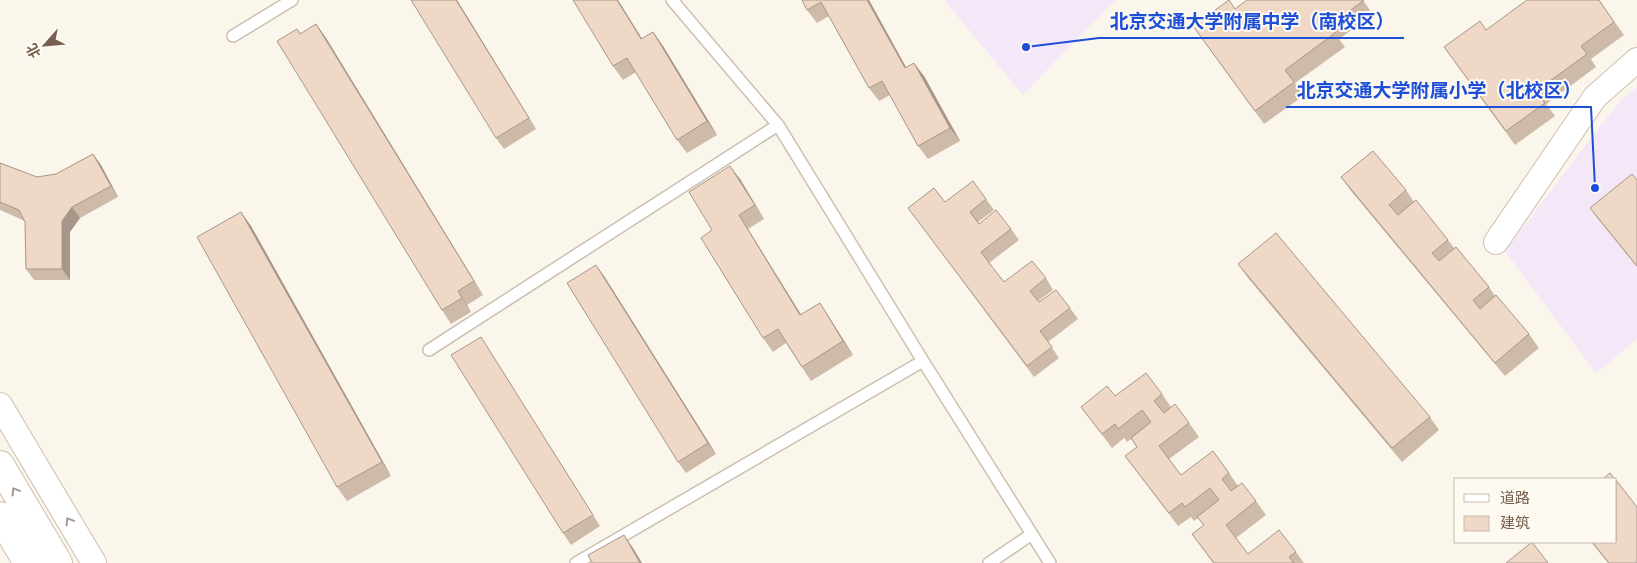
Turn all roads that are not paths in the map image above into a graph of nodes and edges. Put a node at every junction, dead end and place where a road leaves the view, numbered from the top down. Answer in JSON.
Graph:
{"nodes":[{"id":1,"x":292,"y":0,"type":"edge"},
{"id":2,"x":672,"y":0,"type":"edge"},
{"id":3,"x":233,"y":36,"type":"dead end"},
{"id":4,"x":1637,"y":60,"type":"edge"},
{"id":5,"x":778,"y":125,"type":"junction"},
{"id":6,"x":1496,"y":242,"type":"dead end"},
{"id":7,"x":429,"y":350,"type":"dead end"},
{"id":8,"x":922,"y":361,"type":"junction"},
{"id":9,"x":0,"y":405,"type":"edge"},
{"id":10,"x":0,"y":465,"type":"edge"},
{"id":11,"x":0,"y":516,"type":"edge"},
{"id":12,"x":1032,"y":534,"type":"junction"},
{"id":13,"x":28,"y":563,"type":"edge"},
{"id":14,"x":58,"y":563,"type":"edge"},
{"id":15,"x":94,"y":563,"type":"edge"},
{"id":16,"x":576,"y":563,"type":"edge"},
{"id":17,"x":989,"y":563,"type":"edge"},
{"id":18,"x":1050,"y":563,"type":"edge"}],
"edges":[{"from":1,"to":3,"type":"lane"},
{"from":2,"to":5,"type":"lane"},
{"from":4,"to":6,"type":"street"},
{"from":5,"to":7,"type":"lane"},
{"from":5,"to":8,"type":"lane"},
{"from":8,"to":12,"type":"lane"},
{"from":8,"to":16,"type":"lane"},
{"from":15,"to":9,"type":"street","one_way":true},
{"from":14,"to":10,"type":"main road","one_way":true},
{"from":11,"to":13,"type":"main road"},
{"from":12,"to":17,"type":"lane"},
{"from":12,"to":18,"type":"lane"}]}
